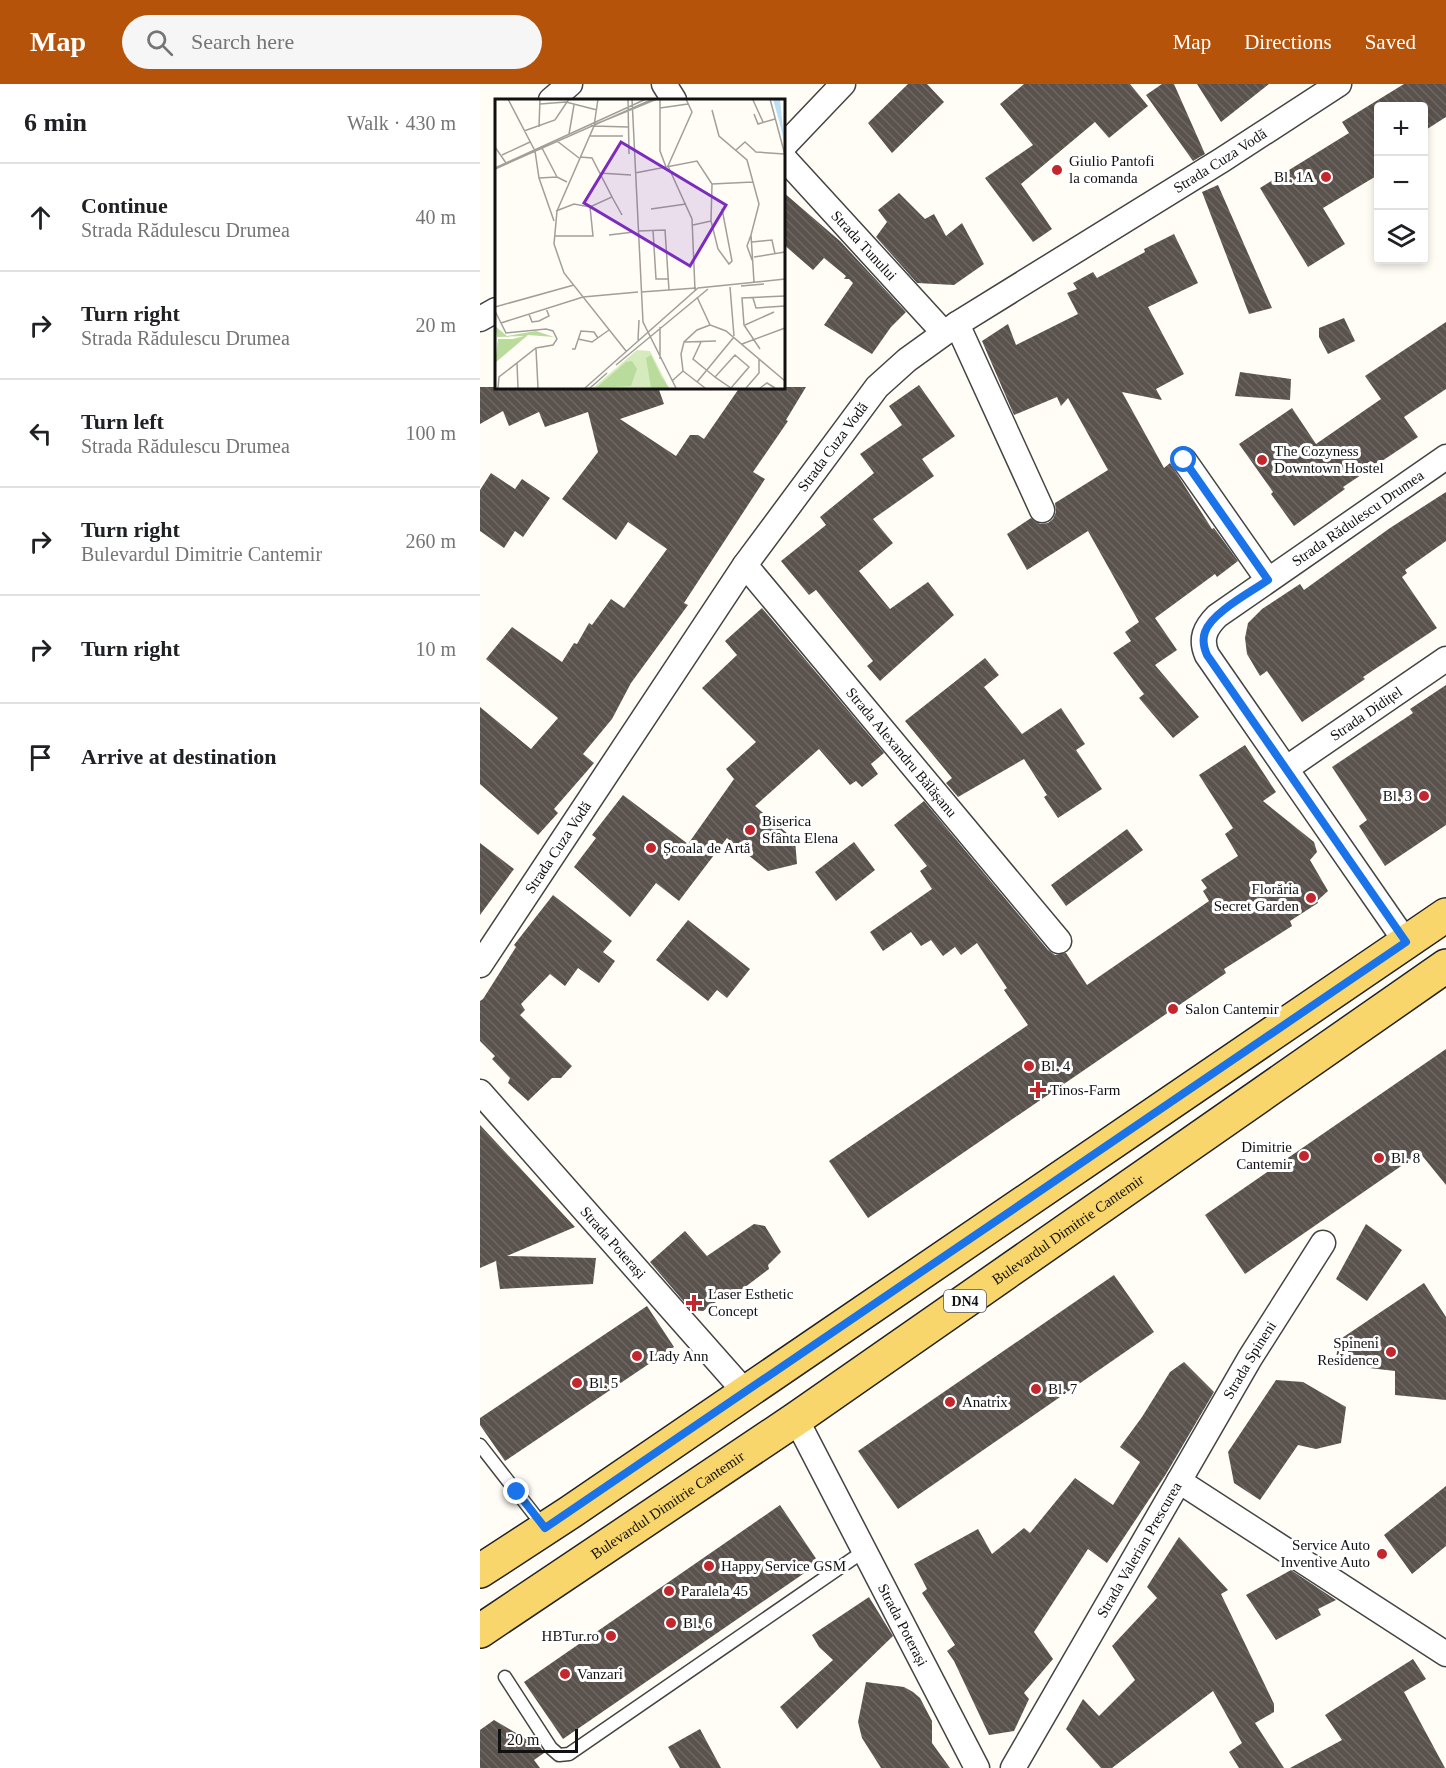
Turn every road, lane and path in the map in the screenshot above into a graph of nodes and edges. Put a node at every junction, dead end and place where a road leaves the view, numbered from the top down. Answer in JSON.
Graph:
{"nodes":[{"id":1,"x":570,"y":84,"type":"edge"},
{"id":2,"x":664,"y":84,"type":"edge"},
{"id":3,"x":843,"y":84,"type":"edge"},
{"id":4,"x":1340,"y":84,"type":"edge"},
{"id":5,"x":552,"y":99,"type":"edge"},
{"id":6,"x":673,"y":99,"type":"edge"},
{"id":7,"x":784,"y":146,"type":"edge"},
{"id":8,"x":784,"y":158,"type":"edge"},
{"id":9,"x":495,"y":311,"type":"edge"},
{"id":10,"x":480,"y":319,"type":"edge"},
{"id":11,"x":951,"y":328,"type":"junction"},
{"id":12,"x":1446,"y":457,"type":"edge"},
{"id":13,"x":1184,"y":460,"type":"dead end"},
{"id":14,"x":1042,"y":510,"type":"dead end"},
{"id":15,"x":746,"y":565,"type":"junction"},
{"id":16,"x":1268,"y":580,"type":"junction"},
{"id":17,"x":1446,"y":659,"type":"edge"},
{"id":18,"x":1287,"y":768,"type":"junction"},
{"id":19,"x":1446,"y":915,"type":"edge"},
{"id":20,"x":1059,"y":941,"type":"dead end"},
{"id":21,"x":1406,"y":942,"type":"junction"},
{"id":22,"x":480,"y":965,"type":"edge"},
{"id":23,"x":1444,"y":972,"type":"edge"},
{"id":24,"x":480,"y":1092,"type":"edge"},
{"id":25,"x":1323,"y":1243,"type":"dead end"},
{"id":26,"x":746,"y":1393,"type":"junction"},
{"id":27,"x":796,"y":1419,"type":"junction"},
{"id":28,"x":480,"y":1445,"type":"edge"},
{"id":29,"x":1179,"y":1481,"type":"junction"},
{"id":30,"x":545,"y":1528,"type":"junction"},
{"id":31,"x":864,"y":1551,"type":"junction"},
{"id":32,"x":480,"y":1571,"type":"edge"},
{"id":33,"x":480,"y":1631,"type":"edge"},
{"id":34,"x":1446,"y":1654,"type":"edge"},
{"id":35,"x":505,"y":1677,"type":"dead end"},
{"id":36,"x":977,"y":1768,"type":"edge"},
{"id":37,"x":1013,"y":1768,"type":"edge"}],
"edges":[{"from":1,"to":5,"type":"street"},
{"from":2,"to":6,"type":"street"},
{"from":3,"to":7,"type":"street"},
{"from":4,"to":11,"type":"street","name":"Strada Cuza Vodă"},
{"from":8,"to":11,"type":"street","name":"Strada Tunului"},
{"from":9,"to":10,"type":"street"},
{"from":11,"to":14,"type":"street","name":"Strada Tunului"},
{"from":11,"to":15,"type":"street","name":"Strada Cuza Vodă"},
{"from":12,"to":16,"type":"street","name":"Strada Rădulescu Drumea"},
{"from":13,"to":16,"type":"street"},
{"from":15,"to":20,"type":"street","name":"Strada Alexandru Bălășanu"},
{"from":15,"to":22,"type":"street","name":"Strada Cuza Vodă"},
{"from":16,"to":18,"type":"street","name":"Strada Rădulescu Drumea"},
{"from":17,"to":18,"type":"street","name":"Strada Didițel"},
{"from":18,"to":21,"type":"street","name":"Strada Rădulescu Drumea"},
{"from":19,"to":21,"type":"main road"},
{"from":21,"to":26,"type":"main road"},
{"from":23,"to":27,"type":"main road","name":"Bulevardul Dimitrie Cantemir","number":"DN4"},
{"from":24,"to":26,"type":"street","name":"Strada Poterași"},
{"from":25,"to":29,"type":"street","name":"Strada Spineni"},
{"from":26,"to":30,"type":"main road"},
{"from":27,"to":31,"type":"street","name":"Strada Poterași"},
{"from":27,"to":33,"type":"main road","name":"Bulevardul Dimitrie Cantemir","number":"DN4"},
{"from":28,"to":30,"type":"lane"},
{"from":29,"to":34,"type":"street","name":"Strada Valerian Prescurea"},
{"from":29,"to":37,"type":"street","name":"Strada Valerian Prescurea"},
{"from":30,"to":32,"type":"main road"},
{"from":31,"to":35,"type":"lane"},
{"from":31,"to":36,"type":"street","name":"Strada Poterași"}]}
